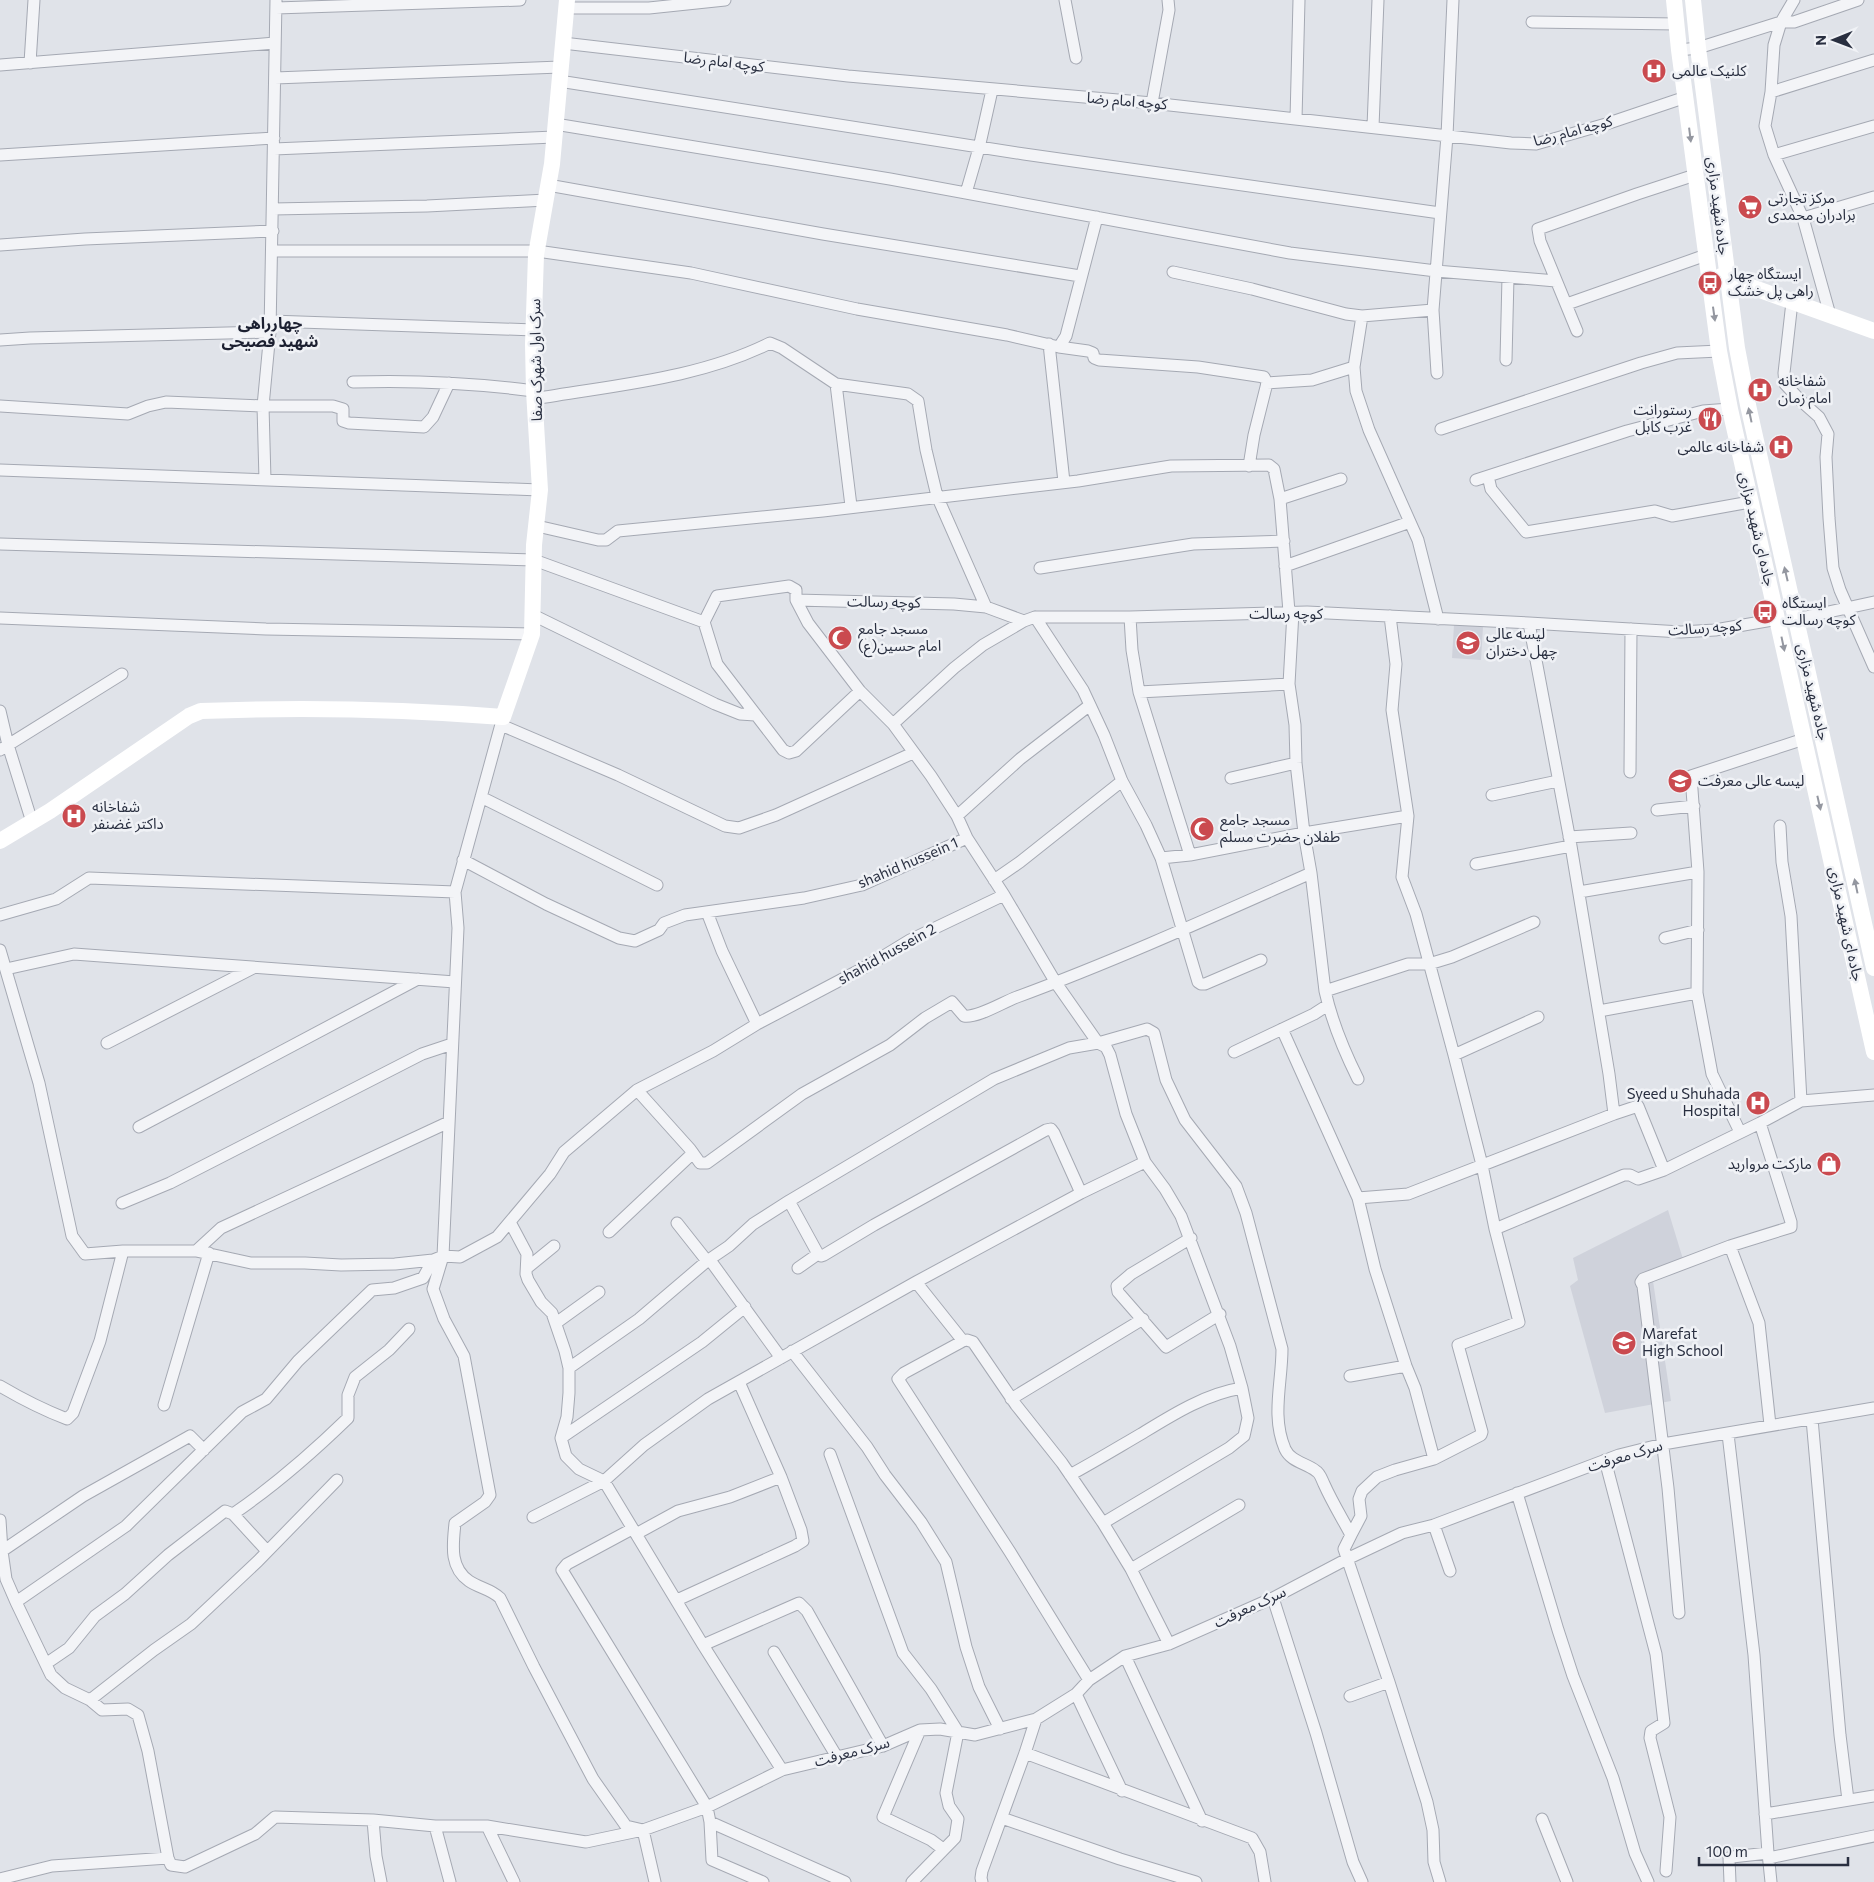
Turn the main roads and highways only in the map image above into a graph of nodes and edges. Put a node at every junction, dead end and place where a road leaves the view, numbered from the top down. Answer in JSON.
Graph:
{"nodes":[{"id":1,"x":1674,"y":0,"type":"edge"},
{"id":2,"x":1693,"y":0,"type":"edge"},
{"id":3,"x":567,"y":4,"type":"edge"},
{"id":4,"x":1708,"y":272,"type":"junction"},
{"id":5,"x":1728,"y":278,"type":"junction"},
{"id":6,"x":1874,"y":331,"type":"edge"},
{"id":7,"x":0,"y":841,"type":"edge"},
{"id":8,"x":1868,"y":913,"type":"edge"},
{"id":9,"x":1874,"y":968,"type":"edge"},
{"id":10,"x":1874,"y":1052,"type":"edge"}],
"edges":[{"from":1,"to":4,"type":"main road","name":"جاده ای شهید مزاری","one_way":true},
{"from":2,"to":5,"type":"main road","name":"جاده شهید مزاری"},
{"from":3,"to":7,"type":"main road","name":"سرک اول شهرک صفا"},
{"from":4,"to":5,"type":"main road"},
{"from":4,"to":10,"type":"main road","name":"جاده ای شهید مزاری","one_way":true},
{"from":5,"to":6,"type":"main road"},
{"from":8,"to":5,"type":"main road","name":"جاده شهید مزاری","one_way":true},
{"from":8,"to":9,"type":"main road","name":"جاده شهید مزاری"}]}
